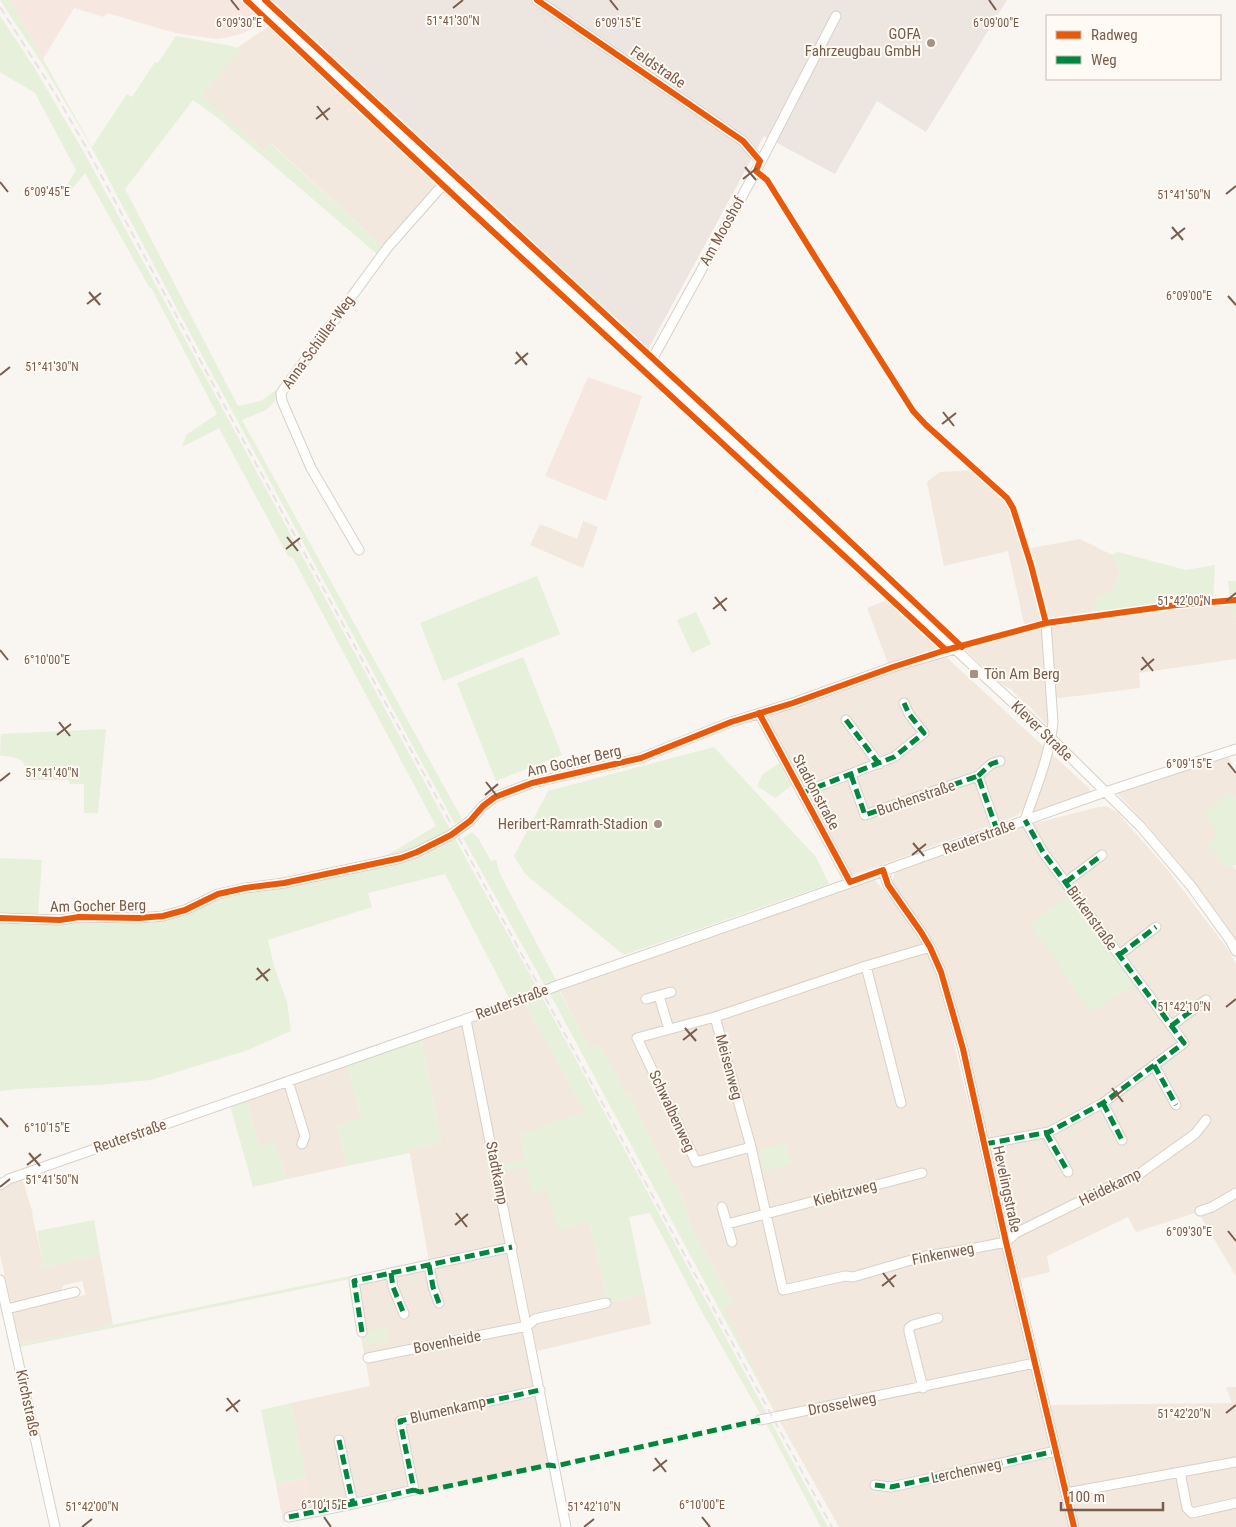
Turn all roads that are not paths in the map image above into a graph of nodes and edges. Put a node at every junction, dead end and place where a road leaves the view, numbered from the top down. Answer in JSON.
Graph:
{"nodes":[{"id":1,"x":255,"y":0,"type":"edge"},
{"id":2,"x":537,"y":0,"type":"edge"},
{"id":3,"x":836,"y":16,"type":"dead end"},
{"id":4,"x":760,"y":161,"type":"junction"},
{"id":5,"x":448,"y":179,"type":"junction"},
{"id":6,"x":649,"y":365,"type":"junction"},
{"id":7,"x":359,"y":550,"type":"dead end"},
{"id":8,"x":1046,"y":622,"type":"dead end"},
{"id":9,"x":955,"y":649,"type":"junction"},
{"id":10,"x":904,"y":703,"type":"dead end"},
{"id":11,"x":758,"y":713,"type":"junction"},
{"id":12,"x":846,"y":720,"type":"dead end"},
{"id":13,"x":1051,"y":738,"type":"junction"},
{"id":14,"x":1236,"y":749,"type":"edge"},
{"id":15,"x":1000,"y":761,"type":"dead end"},
{"id":16,"x":879,"y":764,"type":"junction"},
{"id":17,"x":851,"y":775,"type":"junction"},
{"id":18,"x":978,"y":776,"type":"junction"},
{"id":19,"x":1110,"y":791,"type":"junction"},
{"id":20,"x":802,"y":793,"type":"junction"},
{"id":21,"x":1025,"y":820,"type":"junction"},
{"id":22,"x":997,"y":830,"type":"junction"},
{"id":23,"x":1102,"y":855,"type":"dead end"},
{"id":24,"x":883,"y":870,"type":"junction"},
{"id":25,"x":850,"y":882,"type":"junction"},
{"id":26,"x":1066,"y":882,"type":"junction"},
{"id":27,"x":0,"y":918,"type":"edge"},
{"id":28,"x":1156,"y":928,"type":"dead end"},
{"id":29,"x":930,"y":947,"type":"junction"},
{"id":30,"x":1236,"y":951,"type":"edge"},
{"id":31,"x":1119,"y":955,"type":"junction"},
{"id":32,"x":866,"y":966,"type":"junction"},
{"id":33,"x":671,"y":992,"type":"dead end"},
{"id":34,"x":659,"y":996,"type":"junction"},
{"id":35,"x":646,"y":999,"type":"dead end"},
{"id":36,"x":1206,"y":1000,"type":"dead end"},
{"id":37,"x":715,"y":1017,"type":"junction"},
{"id":38,"x":466,"y":1020,"type":"junction"},
{"id":39,"x":1171,"y":1026,"type":"junction"},
{"id":40,"x":669,"y":1029,"type":"junction"},
{"id":41,"x":1154,"y":1066,"type":"junction"},
{"id":42,"x":288,"y":1081,"type":"junction"},
{"id":43,"x":901,"y":1103,"type":"dead end"},
{"id":44,"x":1103,"y":1103,"type":"junction"},
{"id":45,"x":1176,"y":1105,"type":"dead end"},
{"id":46,"x":1206,"y":1120,"type":"dead end"},
{"id":47,"x":1046,"y":1133,"type":"junction"},
{"id":48,"x":1122,"y":1140,"type":"dead end"},
{"id":49,"x":302,"y":1144,"type":"dead end"},
{"id":50,"x":985,"y":1144,"type":"junction"},
{"id":51,"x":751,"y":1147,"type":"junction"},
{"id":52,"x":1068,"y":1172,"type":"dead end"},
{"id":53,"x":922,"y":1173,"type":"dead end"},
{"id":54,"x":0,"y":1185,"type":"edge"},
{"id":55,"x":1236,"y":1193,"type":"edge"},
{"id":56,"x":722,"y":1207,"type":"dead end"},
{"id":57,"x":1200,"y":1211,"type":"dead end"},
{"id":58,"x":767,"y":1214,"type":"junction"},
{"id":59,"x":727,"y":1224,"type":"junction"},
{"id":60,"x":732,"y":1242,"type":"dead end"},
{"id":61,"x":1006,"y":1242,"type":"junction"},
{"id":62,"x":512,"y":1247,"type":"junction"},
{"id":63,"x":429,"y":1265,"type":"junction"},
{"id":64,"x":391,"y":1273,"type":"junction"},
{"id":65,"x":0,"y":1280,"type":"edge"},
{"id":66,"x":793,"y":1288,"type":"joint"},
{"id":67,"x":75,"y":1292,"type":"dead end"},
{"id":68,"x":439,"y":1303,"type":"dead end"},
{"id":69,"x":606,"y":1303,"type":"dead end"},
{"id":70,"x":7,"y":1309,"type":"junction"},
{"id":71,"x":404,"y":1314,"type":"dead end"},
{"id":72,"x":938,"y":1318,"type":"dead end"},
{"id":73,"x":526,"y":1326,"type":"junction"},
{"id":74,"x":362,"y":1332,"type":"dead end"},
{"id":75,"x":368,"y":1358,"type":"dead end"},
{"id":76,"x":1035,"y":1363,"type":"junction"},
{"id":77,"x":923,"y":1388,"type":"junction"},
{"id":78,"x":540,"y":1390,"type":"junction"},
{"id":79,"x":760,"y":1420,"type":"dead end"},
{"id":80,"x":339,"y":1440,"type":"dead end"},
{"id":81,"x":1056,"y":1451,"type":"junction"},
{"id":82,"x":1236,"y":1462,"type":"edge"},
{"id":83,"x":1180,"y":1472,"type":"junction"},
{"id":84,"x":875,"y":1485,"type":"dead end"},
{"id":85,"x":1066,"y":1493,"type":"junction"},
{"id":86,"x":1236,"y":1503,"type":"edge"},
{"id":87,"x":353,"y":1504,"type":"junction"},
{"id":88,"x":289,"y":1517,"type":"dead end"},
{"id":89,"x":55,"y":1527,"type":"edge"},
{"id":90,"x":566,"y":1527,"type":"edge"},
{"id":91,"x":1074,"y":1527,"type":"edge"}],
"edges":[{"from":1,"to":5,"type":"street","name":"Klever Straße"},
{"from":2,"to":4,"type":"street","name":"Feldstraße"},
{"from":3,"to":4,"type":"street","name":"Am Mooshof"},
{"from":4,"to":6,"type":"street","name":"Am Mooshof"},
{"from":5,"to":6,"type":"street","name":"Klever Straße"},
{"from":5,"to":7,"type":"street","name":"Anna-Schüller-Weg"},
{"from":6,"to":9,"type":"street","name":"Klever Straße"},
{"from":8,"to":13,"type":"street","name":"Reuterstraße"},
{"from":9,"to":11,"type":"street","name":"Am Gocher Berg"},
{"from":9,"to":13,"type":"street","name":"Klever Straße"},
{"from":10,"to":16,"type":"street"},
{"from":11,"to":20,"type":"street","name":"Stadionstraße"},
{"from":11,"to":27,"type":"street","name":"Am Gocher Berg"},
{"from":12,"to":16,"type":"street"},
{"from":13,"to":19,"type":"street","name":"Klever Straße"},
{"from":13,"to":21,"type":"street","name":"Reuterstraße"},
{"from":14,"to":19,"type":"street","name":"Reuterstraße"},
{"from":15,"to":18,"type":"street","name":"Buchenstraße"},
{"from":16,"to":17,"type":"street"},
{"from":17,"to":18,"type":"street","name":"Buchenstraße"},
{"from":17,"to":20,"type":"street"},
{"from":18,"to":22,"type":"street"},
{"from":19,"to":21,"type":"street","name":"Reuterstraße"},
{"from":19,"to":30,"type":"street","name":"Klever Straße"},
{"from":20,"to":25,"type":"street","name":"Stadionstraße"},
{"from":21,"to":22,"type":"street","name":"Reuterstraße"},
{"from":21,"to":26,"type":"street","name":"Birkenstraße"},
{"from":22,"to":24,"type":"street","name":"Reuterstraße"},
{"from":23,"to":26,"type":"street","name":"Birkenstraße"},
{"from":24,"to":25,"type":"street","name":"Reuterstraße"},
{"from":24,"to":29,"type":"street","name":"Hevelingstraße"},
{"from":25,"to":38,"type":"street","name":"Reuterstraße","bridge":true},
{"from":26,"to":31,"type":"street","name":"Birkenstraße"},
{"from":28,"to":31,"type":"street","name":"Birkenstraße"},
{"from":29,"to":32,"type":"street","name":"Meisenweg"},
{"from":29,"to":50,"type":"street","name":"Hevelingstraße"},
{"from":31,"to":39,"type":"street","name":"Birkenstraße"},
{"from":32,"to":37,"type":"street","name":"Meisenweg"},
{"from":32,"to":43,"type":"street"},
{"from":33,"to":34,"type":"street"},
{"from":34,"to":35,"type":"street"},
{"from":34,"to":40,"type":"street"},
{"from":36,"to":39,"type":"street"},
{"from":37,"to":40,"type":"street","name":"Schwalbenweg"},
{"from":37,"to":51,"type":"street","name":"Meisenweg"},
{"from":38,"to":42,"type":"street","name":"Reuterstraße"},
{"from":38,"to":62,"type":"street","name":"Stadtkamp"},
{"from":39,"to":41,"type":"street","name":"Birkenstraße"},
{"from":40,"to":51,"type":"street","name":"Schwalbenweg"},
{"from":41,"to":44,"type":"street"},
{"from":41,"to":45,"type":"street"},
{"from":42,"to":49,"type":"street"},
{"from":42,"to":54,"type":"street","name":"Reuterstraße"},
{"from":44,"to":47,"type":"street"},
{"from":44,"to":48,"type":"street"},
{"from":46,"to":61,"type":"street","name":"Heidekamp"},
{"from":47,"to":50,"type":"street"},
{"from":47,"to":52,"type":"street"},
{"from":50,"to":61,"type":"street","name":"Hevelingstraße"},
{"from":51,"to":58,"type":"street","name":"Meisenweg"},
{"from":53,"to":58,"type":"street","name":"Kiebitzweg"},
{"from":55,"to":57,"type":"street"},
{"from":56,"to":59,"type":"street"},
{"from":58,"to":59,"type":"street"},
{"from":58,"to":66,"type":"street","name":"Meisenweg"},
{"from":59,"to":60,"type":"street"},
{"from":61,"to":66,"type":"street","name":"Finkenweg"},
{"from":61,"to":76,"type":"street","name":"Hevelingstraße"},
{"from":62,"to":63,"type":"street"},
{"from":62,"to":73,"type":"street","name":"Stadtkamp"},
{"from":63,"to":64,"type":"street"},
{"from":63,"to":68,"type":"street"},
{"from":64,"to":71,"type":"street"},
{"from":64,"to":74,"type":"street"},
{"from":65,"to":70,"type":"street","name":"Kirchstraße"},
{"from":67,"to":70,"type":"street"},
{"from":69,"to":73,"type":"street"},
{"from":70,"to":89,"type":"street","name":"Kirchstraße"},
{"from":72,"to":77,"type":"street"},
{"from":73,"to":75,"type":"street","name":"Bovenheide"},
{"from":73,"to":78,"type":"street","name":"Stadtkamp"},
{"from":76,"to":77,"type":"street","name":"Drosselweg"},
{"from":76,"to":81,"type":"street","name":"Hevelingstraße"},
{"from":77,"to":79,"type":"street","name":"Drosselweg"},
{"from":78,"to":87,"type":"street","name":"Blumenkamp"},
{"from":78,"to":90,"type":"street","name":"Stadtkamp"},
{"from":80,"to":87,"type":"street"},
{"from":81,"to":84,"type":"street","name":"Lerchenweg"},
{"from":81,"to":85,"type":"street","name":"Hevelingstraße"},
{"from":82,"to":83,"type":"street"},
{"from":83,"to":85,"type":"street"},
{"from":83,"to":86,"type":"street"},
{"from":85,"to":91,"type":"street","name":"Hevelingstraße"},
{"from":87,"to":88,"type":"street","name":"Blumenkamp"}]}
